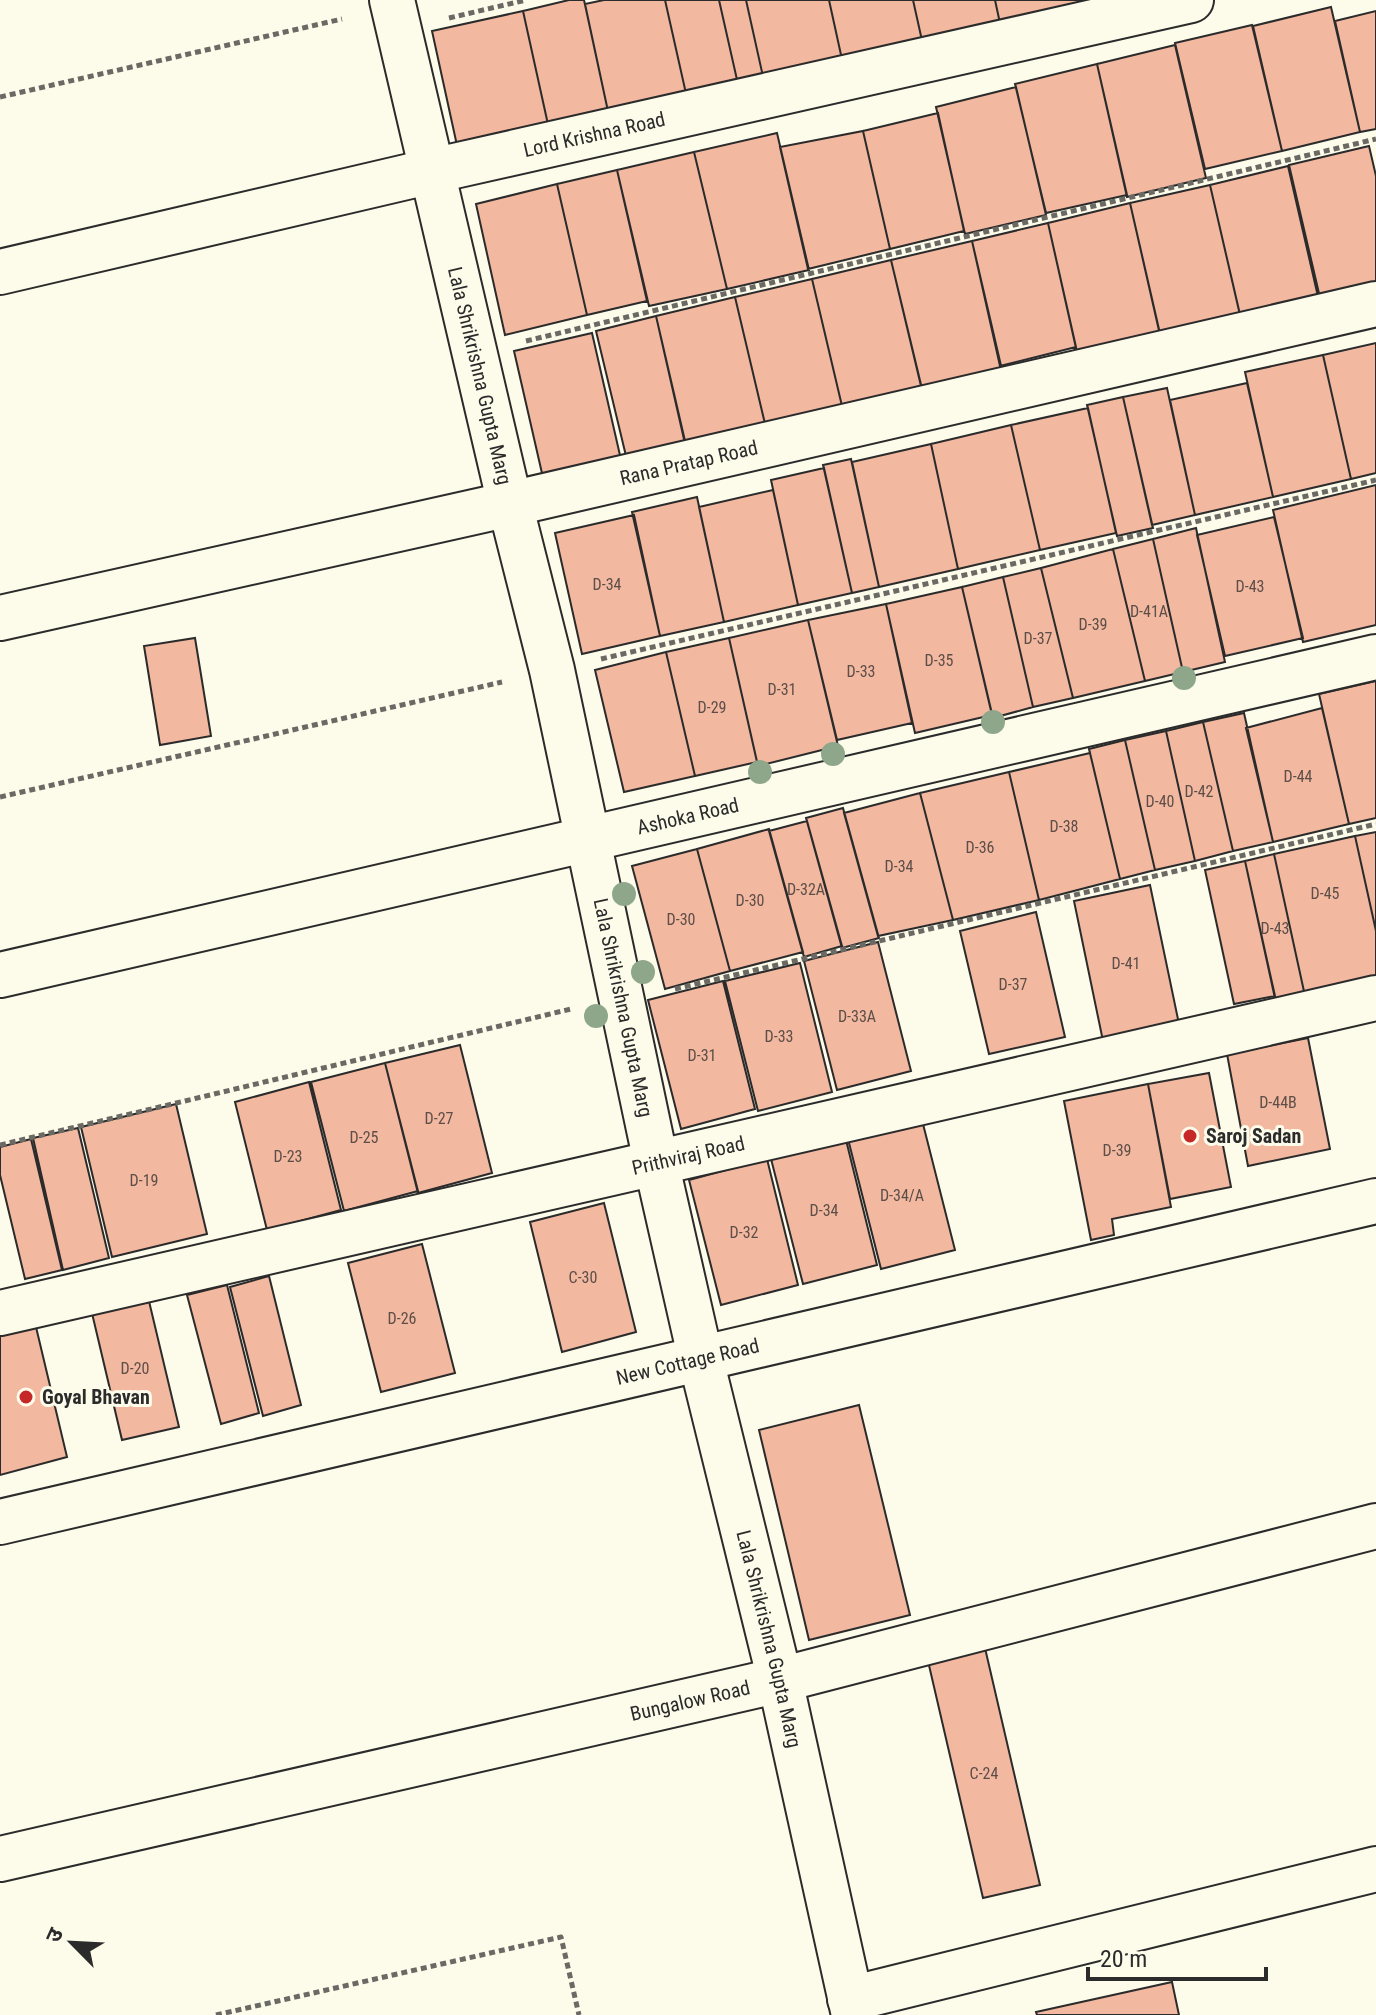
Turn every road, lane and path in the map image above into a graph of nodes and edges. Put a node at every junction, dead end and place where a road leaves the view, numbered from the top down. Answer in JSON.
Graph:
{"nodes":[{"id":1,"x":526,"y":0,"type":"edge"},
{"id":2,"x":1191,"y":0,"type":"edge"},
{"id":3,"x":395,"y":12,"type":"edge"},
{"id":4,"x":0,"y":97,"type":"edge"},
{"id":5,"x":1376,"y":139,"type":"edge"},
{"id":6,"x":432,"y":171,"type":"junction"},
{"id":7,"x":0,"y":272,"type":"edge"},
{"id":8,"x":1376,"y":304,"type":"edge"},
{"id":9,"x":475,"y":353,"type":"junction"},
{"id":10,"x":1376,"y":480,"type":"edge"},
{"id":11,"x":510,"y":504,"type":"junction"},
{"id":12,"x":0,"y":618,"type":"edge"},
{"id":13,"x":1376,"y":657,"type":"edge"},
{"id":14,"x":552,"y":670,"type":"junction"},
{"id":15,"x":0,"y":797,"type":"edge"},
{"id":16,"x":1376,"y":824,"type":"edge"},
{"id":17,"x":586,"y":840,"type":"junction"},
{"id":18,"x":0,"y":975,"type":"edge"},
{"id":19,"x":621,"y":997,"type":"junction"},
{"id":20,"x":1376,"y":998,"type":"edge"},
{"id":21,"x":0,"y":1145,"type":"edge"},
{"id":22,"x":656,"y":1162,"type":"junction"},
{"id":23,"x":1376,"y":1201,"type":"edge"},
{"id":24,"x":0,"y":1313,"type":"edge"},
{"id":25,"x":701,"y":1360,"type":"junction"},
{"id":26,"x":0,"y":1522,"type":"edge"},
{"id":27,"x":1376,"y":1526,"type":"edge"},
{"id":28,"x":780,"y":1680,"type":"junction"},
{"id":29,"x":0,"y":1859,"type":"edge"},
{"id":30,"x":1376,"y":1869,"type":"edge"},
{"id":31,"x":852,"y":2007,"type":"edge"},
{"id":32,"x":216,"y":2015,"type":"edge"},
{"id":33,"x":579,"y":2015,"type":"edge"}],
"edges":[{"from":1,"to":3,"type":"path"},
{"from":2,"to":6,"type":"street","name":"Lord Krishna Road"},
{"from":3,"to":4,"type":"path"},
{"from":3,"to":6,"type":"street","name":"Lala Shrikrishna Gupta Marg"},
{"from":5,"to":9,"type":"path"},
{"from":6,"to":7,"type":"street","name":"Lord Krishna Road"},
{"from":6,"to":9,"type":"street","name":"Lala Shrikrishna Gupta Marg"},
{"from":8,"to":11,"type":"street","name":"Rana Pratap Road"},
{"from":9,"to":11,"type":"street","name":"Lala Shrikrishna Gupta Marg"},
{"from":10,"to":14,"type":"path"},
{"from":11,"to":12,"type":"street","name":"Rana Pratap Road"},
{"from":11,"to":14,"type":"street","name":"Lala Shrikrishna Gupta Marg"},
{"from":13,"to":17,"type":"street","name":"Ashoka Road"},
{"from":14,"to":15,"type":"path"},
{"from":14,"to":17,"type":"street","name":"Lala Shrikrishna Gupta Marg"},
{"from":16,"to":19,"type":"path"},
{"from":17,"to":18,"type":"street","name":"Ashoka Road"},
{"from":17,"to":19,"type":"street","name":"Lala Shrikrishna Gupta Marg"},
{"from":19,"to":21,"type":"path"},
{"from":19,"to":22,"type":"street","name":"Lala Shrikrishna Gupta Marg"},
{"from":20,"to":22,"type":"street","name":"Prithviraj Road"},
{"from":22,"to":24,"type":"street","name":"Prithviraj Road"},
{"from":22,"to":25,"type":"street","name":"Lala Shrikrishna Gupta Marg"},
{"from":23,"to":25,"type":"street","name":"New Cottage Road"},
{"from":25,"to":26,"type":"street","name":"New Cottage Road"},
{"from":25,"to":28,"type":"street","name":"Lala Shrikrishna Gupta Marg"},
{"from":27,"to":28,"type":"street","name":"Bungalow Road"},
{"from":28,"to":29,"type":"street","name":"Bungalow Road"},
{"from":28,"to":31,"type":"street","name":"Lala Shrikrishna Gupta Marg"},
{"from":30,"to":31,"type":"street"},
{"from":32,"to":33,"type":"path"}]}
